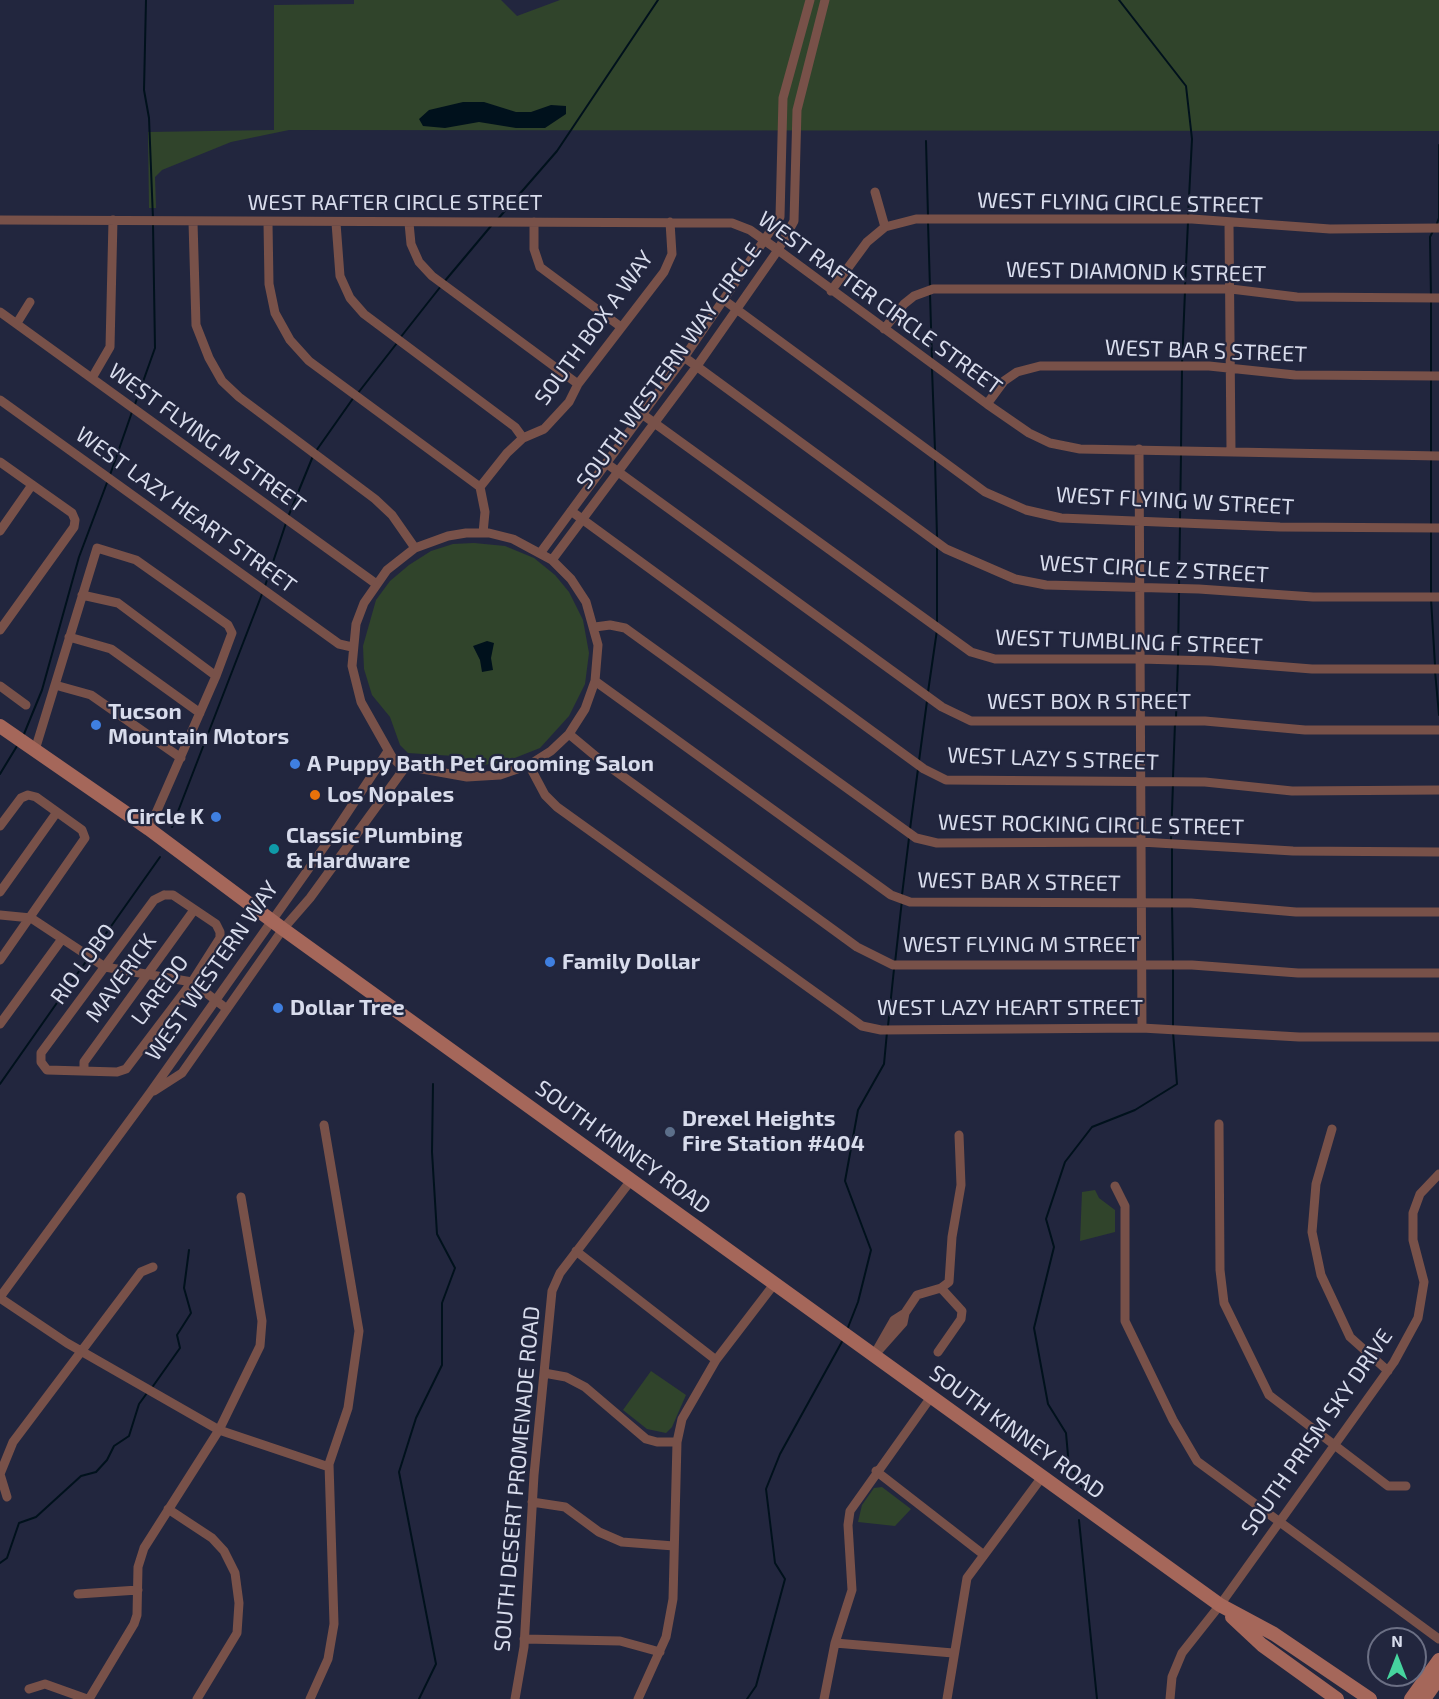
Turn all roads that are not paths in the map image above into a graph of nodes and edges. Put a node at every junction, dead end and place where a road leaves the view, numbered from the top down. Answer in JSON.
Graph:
{"nodes":[{"id":1,"x":810,"y":0,"type":"edge"},
{"id":2,"x":825,"y":0,"type":"edge"},
{"id":3,"x":801,"y":40,"type":"junction"},
{"id":4,"x":814,"y":43,"type":"junction"},
{"id":5,"x":790,"y":76,"type":"junction"},
{"id":6,"x":804,"y":81,"type":"junction"},
{"id":7,"x":781,"y":150,"type":"junction"},
{"id":8,"x":797,"y":150,"type":"junction"},
{"id":9,"x":875,"y":192,"type":"dead end"},
{"id":10,"x":0,"y":220,"type":"edge"},
{"id":11,"x":112,"y":220,"type":"junction"},
{"id":12,"x":193,"y":222,"type":"junction"},
{"id":13,"x":534,"y":222,"type":"junction"},
{"id":14,"x":670,"y":222,"type":"junction"},
{"id":15,"x":268,"y":223,"type":"junction"},
{"id":16,"x":336,"y":223,"type":"junction"},
{"id":17,"x":409,"y":223,"type":"junction"},
{"id":18,"x":1229,"y":223,"type":"junction"},
{"id":19,"x":885,"y":227,"type":"junction"},
{"id":20,"x":1439,"y":228,"type":"edge"},
{"id":21,"x":765,"y":241,"type":"junction"},
{"id":22,"x":778,"y":250,"type":"junction"},
{"id":23,"x":1231,"y":289,"type":"junction"},
{"id":24,"x":831,"y":291,"type":"junction"},
{"id":25,"x":1439,"y":298,"type":"edge"},
{"id":26,"x":724,"y":300,"type":"junction"},
{"id":27,"x":30,"y":302,"type":"dead end"},
{"id":28,"x":737,"y":309,"type":"junction"},
{"id":29,"x":0,"y":312,"type":"edge"},
{"id":30,"x":17,"y":323,"type":"junction"},
{"id":31,"x":621,"y":327,"type":"junction"},
{"id":32,"x":884,"y":329,"type":"junction"},
{"id":33,"x":684,"y":357,"type":"junction"},
{"id":34,"x":697,"y":366,"type":"junction"},
{"id":35,"x":1231,"y":369,"type":"junction"},
{"id":36,"x":1439,"y":376,"type":"edge"},
{"id":37,"x":92,"y":378,"type":"junction"},
{"id":38,"x":578,"y":384,"type":"junction"},
{"id":39,"x":0,"y":400,"type":"edge"},
{"id":40,"x":987,"y":404,"type":"junction"},
{"id":41,"x":642,"y":414,"type":"junction"},
{"id":42,"x":653,"y":423,"type":"junction"},
{"id":43,"x":523,"y":438,"type":"junction"},
{"id":44,"x":1139,"y":449,"type":"junction"},
{"id":45,"x":1231,"y":450,"type":"junction"},
{"id":46,"x":1439,"y":456,"type":"edge"},
{"id":47,"x":0,"y":462,"type":"edge"},
{"id":48,"x":606,"y":463,"type":"junction"},
{"id":49,"x":618,"y":470,"type":"junction"},
{"id":50,"x":32,"y":485,"type":"junction"},
{"id":51,"x":480,"y":487,"type":"junction"},
{"id":52,"x":571,"y":511,"type":"junction"},
{"id":53,"x":583,"y":519,"type":"junction"},
{"id":54,"x":1140,"y":521,"type":"junction"},
{"id":55,"x":1439,"y":528,"type":"edge"},
{"id":56,"x":0,"y":531,"type":"edge"},
{"id":57,"x":483,"y":533,"type":"junction"},
{"id":58,"x":415,"y":548,"type":"junction"},
{"id":59,"x":541,"y":552,"type":"junction"},
{"id":60,"x":552,"y":560,"type":"junction"},
{"id":61,"x":375,"y":583,"type":"junction"},
{"id":62,"x":1140,"y":588,"type":"junction"},
{"id":63,"x":82,"y":595,"type":"junction"},
{"id":64,"x":1439,"y":597,"type":"edge"},
{"id":65,"x":595,"y":627,"type":"junction"},
{"id":66,"x":0,"y":630,"type":"edge"},
{"id":67,"x":69,"y":637,"type":"junction"},
{"id":68,"x":352,"y":647,"type":"junction"},
{"id":69,"x":1140,"y":659,"type":"junction"},
{"id":70,"x":1439,"y":669,"type":"edge"},
{"id":71,"x":216,"y":676,"type":"junction"},
{"id":72,"x":595,"y":681,"type":"junction"},
{"id":73,"x":55,"y":685,"type":"junction"},
{"id":74,"x":0,"y":686,"type":"edge"},
{"id":75,"x":26,"y":705,"type":"dead end"},
{"id":76,"x":200,"y":713,"type":"junction"},
{"id":77,"x":1140,"y":721,"type":"junction"},
{"id":78,"x":0,"y":726,"type":"edge"},
{"id":79,"x":1439,"y":730,"type":"edge"},
{"id":80,"x":569,"y":734,"type":"junction"},
{"id":81,"x":35,"y":750,"type":"junction"},
{"id":82,"x":388,"y":751,"type":"junction"},
{"id":83,"x":181,"y":758,"type":"junction"},
{"id":84,"x":529,"y":765,"type":"junction"},
{"id":85,"x":406,"y":766,"type":"junction"},
{"id":86,"x":1140,"y":781,"type":"junction"},
{"id":87,"x":1439,"y":790,"type":"edge"},
{"id":88,"x":57,"y":812,"type":"junction"},
{"id":89,"x":0,"y":826,"type":"edge"},
{"id":90,"x":149,"y":829,"type":"junction"},
{"id":91,"x":1141,"y":842,"type":"junction"},
{"id":92,"x":1439,"y":852,"type":"edge"},
{"id":93,"x":0,"y":892,"type":"edge"},
{"id":94,"x":1140,"y":903,"type":"junction"},
{"id":95,"x":194,"y":910,"type":"junction"},
{"id":96,"x":1439,"y":912,"type":"edge"},
{"id":97,"x":0,"y":915,"type":"edge"},
{"id":98,"x":31,"y":918,"type":"junction"},
{"id":99,"x":271,"y":920,"type":"junction"},
{"id":100,"x":283,"y":929,"type":"junction"},
{"id":101,"x":62,"y":939,"type":"junction"},
{"id":102,"x":0,"y":960,"type":"edge"},
{"id":103,"x":1141,"y":965,"type":"junction"},
{"id":104,"x":105,"y":967,"type":"junction"},
{"id":105,"x":1439,"y":972,"type":"edge"},
{"id":106,"x":146,"y":975,"type":"junction"},
{"id":107,"x":192,"y":982,"type":"junction"},
{"id":108,"x":215,"y":999,"type":"junction"},
{"id":109,"x":227,"y":1009,"type":"junction"},
{"id":110,"x":0,"y":1024,"type":"edge"},
{"id":111,"x":1142,"y":1028,"type":"junction"},
{"id":112,"x":1439,"y":1037,"type":"edge"},
{"id":113,"x":84,"y":1071,"type":"junction"},
{"id":114,"x":150,"y":1094,"type":"junction"},
{"id":115,"x":1219,"y":1124,"type":"dead end"},
{"id":116,"x":324,"y":1125,"type":"dead end"},
{"id":117,"x":1332,"y":1129,"type":"dead end"},
{"id":118,"x":958,"y":1135,"type":"dead end"},
{"id":119,"x":1439,"y":1174,"type":"edge"},
{"id":120,"x":632,"y":1179,"type":"junction"},
{"id":121,"x":1115,"y":1186,"type":"dead end"},
{"id":122,"x":241,"y":1197,"type":"dead end"},
{"id":123,"x":576,"y":1251,"type":"junction"},
{"id":124,"x":153,"y":1267,"type":"dead end"},
{"id":125,"x":775,"y":1283,"type":"junction"},
{"id":126,"x":941,"y":1288,"type":"junction"},
{"id":127,"x":0,"y":1298,"type":"edge"},
{"id":128,"x":79,"y":1350,"type":"junction"},
{"id":129,"x":938,"y":1352,"type":"dead end"},
{"id":130,"x":874,"y":1355,"type":"junction"},
{"id":131,"x":716,"y":1360,"type":"junction"},
{"id":132,"x":1388,"y":1371,"type":"junction"},
{"id":133,"x":544,"y":1373,"type":"junction"},
{"id":134,"x":931,"y":1397,"type":"junction"},
{"id":135,"x":219,"y":1430,"type":"junction"},
{"id":136,"x":676,"y":1442,"type":"junction"},
{"id":137,"x":1334,"y":1445,"type":"junction"},
{"id":138,"x":329,"y":1467,"type":"junction"},
{"id":139,"x":876,"y":1471,"type":"junction"},
{"id":140,"x":1042,"y":1477,"type":"junction"},
{"id":141,"x":1406,"y":1486,"type":"dead end"},
{"id":142,"x":7,"y":1497,"type":"dead end"},
{"id":143,"x":532,"y":1502,"type":"junction"},
{"id":144,"x":168,"y":1509,"type":"junction"},
{"id":145,"x":1278,"y":1520,"type":"junction"},
{"id":146,"x":674,"y":1546,"type":"junction"},
{"id":147,"x":984,"y":1555,"type":"junction"},
{"id":148,"x":138,"y":1590,"type":"junction"},
{"id":149,"x":78,"y":1594,"type":"dead end"},
{"id":150,"x":1220,"y":1605,"type":"junction"},
{"id":151,"x":524,"y":1639,"type":"junction"},
{"id":152,"x":1439,"y":1639,"type":"edge"},
{"id":153,"x":836,"y":1643,"type":"junction"},
{"id":154,"x":660,"y":1652,"type":"junction"},
{"id":155,"x":953,"y":1653,"type":"junction"},
{"id":156,"x":1439,"y":1660,"type":"edge"},
{"id":157,"x":1439,"y":1678,"type":"edge"},
{"id":158,"x":29,"y":1689,"type":"dead end"},
{"id":159,"x":88,"y":1699,"type":"edge"},
{"id":160,"x":197,"y":1699,"type":"edge"},
{"id":161,"x":310,"y":1699,"type":"edge"},
{"id":162,"x":515,"y":1699,"type":"edge"},
{"id":163,"x":638,"y":1699,"type":"edge"},
{"id":164,"x":824,"y":1699,"type":"edge"},
{"id":165,"x":947,"y":1699,"type":"edge"},
{"id":166,"x":1170,"y":1699,"type":"edge"},
{"id":167,"x":1337,"y":1699,"type":"edge"},
{"id":168,"x":1370,"y":1699,"type":"edge"},
{"id":169,"x":1411,"y":1699,"type":"edge"},
{"id":170,"x":1424,"y":1699,"type":"edge"}],
"edges":[{"from":1,"to":3,"type":"street","name":"SOUTH WESTERN WAY CIRCLE"},
{"from":2,"to":4,"type":"street","name":"SOUTH WESTERN WAY CIRCLE"},
{"from":3,"to":4,"type":"street"},
{"from":3,"to":5,"type":"street","name":"SOUTH WESTERN WAY CIRCLE"},
{"from":4,"to":6,"type":"street","name":"SOUTH WESTERN WAY CIRCLE"},
{"from":5,"to":6,"type":"street"},
{"from":5,"to":7,"type":"street","name":"SOUTH WESTERN WAY CIRCLE"},
{"from":6,"to":8,"type":"street","name":"SOUTH WESTERN WAY CIRCLE"},
{"from":7,"to":8,"type":"street"},
{"from":7,"to":21,"type":"street","name":"SOUTH WESTERN WAY CIRCLE"},
{"from":8,"to":22,"type":"street","name":"SOUTH WESTERN WAY CIRCLE"},
{"from":9,"to":19,"type":"street"},
{"from":10,"to":11,"type":"street","name":"WEST RAFTER CIRCLE STREET"},
{"from":11,"to":12,"type":"street","name":"WEST RAFTER CIRCLE STREET"},
{"from":11,"to":37,"type":"street"},
{"from":12,"to":15,"type":"street","name":"WEST RAFTER CIRCLE STREET"},
{"from":12,"to":58,"type":"street"},
{"from":13,"to":14,"type":"street","name":"WEST RAFTER CIRCLE STREET"},
{"from":13,"to":17,"type":"street","name":"WEST RAFTER CIRCLE STREET"},
{"from":13,"to":31,"type":"street"},
{"from":14,"to":21,"type":"street","name":"WEST RAFTER CIRCLE STREET"},
{"from":14,"to":31,"type":"street","name":"SOUTH BOX A WAY"},
{"from":15,"to":16,"type":"street","name":"WEST RAFTER CIRCLE STREET"},
{"from":15,"to":51,"type":"street"},
{"from":16,"to":17,"type":"street","name":"WEST RAFTER CIRCLE STREET"},
{"from":16,"to":43,"type":"street"},
{"from":17,"to":38,"type":"street"},
{"from":18,"to":19,"type":"street","name":"WEST FLYING CIRCLE STREET"},
{"from":18,"to":20,"type":"street","name":"WEST FLYING CIRCLE STREET"},
{"from":18,"to":23,"type":"street"},
{"from":19,"to":24,"type":"street","name":"WEST FLYING CIRCLE STREET"},
{"from":21,"to":22,"type":"street","name":"WEST RAFTER CIRCLE STREET"},
{"from":21,"to":26,"type":"street","name":"SOUTH WESTERN WAY CIRCLE"},
{"from":22,"to":24,"type":"street","name":"WEST RAFTER CIRCLE STREET"},
{"from":22,"to":28,"type":"street","name":"SOUTH WESTERN WAY CIRCLE"},
{"from":23,"to":25,"type":"street","name":"WEST DIAMOND K STREET"},
{"from":23,"to":32,"type":"street","name":"WEST DIAMOND K STREET"},
{"from":23,"to":35,"type":"street"},
{"from":24,"to":32,"type":"street","name":"WEST RAFTER CIRCLE STREET"},
{"from":26,"to":28,"type":"street","name":"WEST FLYING W STREET"},
{"from":26,"to":33,"type":"street","name":"SOUTH WESTERN WAY CIRCLE"},
{"from":27,"to":30,"type":"street"},
{"from":28,"to":34,"type":"street","name":"SOUTH WESTERN WAY CIRCLE"},
{"from":28,"to":54,"type":"street","name":"WEST FLYING W STREET"},
{"from":29,"to":30,"type":"street","name":"WEST FLYING M STREET"},
{"from":30,"to":37,"type":"street","name":"WEST FLYING M STREET"},
{"from":31,"to":38,"type":"street","name":"SOUTH BOX A WAY"},
{"from":32,"to":40,"type":"street","name":"WEST RAFTER CIRCLE STREET"},
{"from":33,"to":34,"type":"street","name":"WEST CIRCLE Z STREET"},
{"from":33,"to":41,"type":"street","name":"SOUTH WESTERN WAY CIRCLE"},
{"from":34,"to":42,"type":"street","name":"SOUTH WESTERN WAY CIRCLE"},
{"from":34,"to":62,"type":"street","name":"WEST CIRCLE Z STREET"},
{"from":35,"to":36,"type":"street","name":"WEST BAR S STREET"},
{"from":35,"to":40,"type":"street","name":"WEST BAR S STREET"},
{"from":35,"to":45,"type":"street"},
{"from":37,"to":61,"type":"street","name":"WEST FLYING M STREET"},
{"from":38,"to":43,"type":"street","name":"SOUTH BOX A WAY"},
{"from":39,"to":68,"type":"street","name":"WEST LAZY HEART STREET"},
{"from":40,"to":44,"type":"street","name":"WEST RAFTER CIRCLE STREET"},
{"from":41,"to":42,"type":"street","name":"WEST TUMBLING F STREET"},
{"from":41,"to":48,"type":"street","name":"SOUTH WESTERN WAY CIRCLE"},
{"from":42,"to":49,"type":"street","name":"SOUTH WESTERN WAY CIRCLE"},
{"from":42,"to":69,"type":"street","name":"WEST TUMBLING F STREET"},
{"from":43,"to":51,"type":"street","name":"SOUTH BOX A WAY"},
{"from":44,"to":45,"type":"street","name":"WEST RAFTER CIRCLE STREET"},
{"from":44,"to":54,"type":"street"},
{"from":45,"to":46,"type":"street","name":"WEST RAFTER CIRCLE STREET"},
{"from":47,"to":50,"type":"street"},
{"from":48,"to":49,"type":"street","name":"WEST BOX R STREET"},
{"from":48,"to":52,"type":"street","name":"SOUTH WESTERN WAY CIRCLE"},
{"from":49,"to":53,"type":"street","name":"SOUTH WESTERN WAY CIRCLE"},
{"from":49,"to":77,"type":"street","name":"WEST BOX R STREET"},
{"from":50,"to":56,"type":"street"},
{"from":50,"to":66,"type":"street"},
{"from":51,"to":57,"type":"street"},
{"from":52,"to":53,"type":"street","name":"WEST LAZY S STREET"},
{"from":52,"to":59,"type":"street","name":"SOUTH WESTERN WAY CIRCLE"},
{"from":53,"to":60,"type":"street","name":"SOUTH WESTERN WAY CIRCLE"},
{"from":53,"to":86,"type":"street","name":"WEST LAZY S STREET"},
{"from":54,"to":55,"type":"street","name":"WEST FLYING W STREET"},
{"from":54,"to":62,"type":"street"},
{"from":57,"to":58,"type":"street"},
{"from":57,"to":59,"type":"street"},
{"from":58,"to":61,"type":"street"},
{"from":59,"to":60,"type":"street"},
{"from":60,"to":65,"type":"street"},
{"from":61,"to":68,"type":"street"},
{"from":62,"to":64,"type":"street","name":"WEST CIRCLE Z STREET"},
{"from":62,"to":69,"type":"street"},
{"from":63,"to":67,"type":"street"},
{"from":63,"to":71,"type":"street"},
{"from":63,"to":71,"type":"street"},
{"from":65,"to":72,"type":"street"},
{"from":65,"to":91,"type":"street","name":"WEST ROCKING CIRCLE STREET"},
{"from":67,"to":73,"type":"street"},
{"from":67,"to":76,"type":"street"},
{"from":68,"to":82,"type":"street"},
{"from":69,"to":70,"type":"street","name":"WEST TUMBLING F STREET"},
{"from":69,"to":77,"type":"street"},
{"from":71,"to":76,"type":"street"},
{"from":72,"to":80,"type":"street"},
{"from":72,"to":94,"type":"street","name":"WEST BAR X STREET"},
{"from":73,"to":81,"type":"street"},
{"from":73,"to":83,"type":"street"},
{"from":74,"to":75,"type":"street"},
{"from":76,"to":83,"type":"street"},
{"from":77,"to":79,"type":"street","name":"WEST BOX R STREET"},
{"from":77,"to":86,"type":"street"},
{"from":78,"to":81,"type":"main road","name":"SOUTH KINNEY ROAD"},
{"from":80,"to":84,"type":"street"},
{"from":80,"to":103,"type":"street","name":"WEST FLYING M STREET"},
{"from":81,"to":90,"type":"main road","name":"SOUTH KINNEY ROAD"},
{"from":82,"to":85,"type":"street"},
{"from":82,"to":99,"type":"street","name":"WEST WESTERN WAY"},
{"from":83,"to":90,"type":"street"},
{"from":84,"to":85,"type":"street"},
{"from":84,"to":111,"type":"street","name":"WEST LAZY HEART STREET"},
{"from":85,"to":100,"type":"street","name":"WEST WESTERN WAY"},
{"from":86,"to":87,"type":"street","name":"WEST LAZY S STREET"},
{"from":86,"to":91,"type":"street"},
{"from":88,"to":89,"type":"street"},
{"from":88,"to":93,"type":"street"},
{"from":88,"to":98,"type":"street"},
{"from":90,"to":99,"type":"main road","name":"SOUTH KINNEY ROAD"},
{"from":91,"to":92,"type":"street","name":"WEST ROCKING CIRCLE STREET"},
{"from":91,"to":94,"type":"street"},
{"from":94,"to":96,"type":"street","name":"WEST BAR X STREET"},
{"from":94,"to":103,"type":"street"},
{"from":95,"to":104,"type":"street","name":"RIO LOBO"},
{"from":95,"to":106,"type":"street","name":"MAVERICK"},
{"from":95,"to":107,"type":"street","name":"LAREDO"},
{"from":97,"to":98,"type":"street"},
{"from":98,"to":101,"type":"street"},
{"from":98,"to":102,"type":"street"},
{"from":99,"to":100,"type":"main road","name":"SOUTH KINNEY ROAD"},
{"from":99,"to":108,"type":"street","name":"WEST WESTERN WAY"},
{"from":100,"to":109,"type":"street","name":"WEST WESTERN WAY"},
{"from":100,"to":120,"type":"main road","name":"SOUTH KINNEY ROAD"},
{"from":101,"to":104,"type":"street"},
{"from":101,"to":110,"type":"street"},
{"from":103,"to":105,"type":"street","name":"WEST FLYING M STREET"},
{"from":103,"to":111,"type":"street"},
{"from":104,"to":106,"type":"street"},
{"from":104,"to":113,"type":"street","name":"RIO LOBO"},
{"from":106,"to":107,"type":"street"},
{"from":106,"to":113,"type":"street","name":"MAVERICK"},
{"from":107,"to":108,"type":"street"},
{"from":107,"to":113,"type":"street","name":"LAREDO"},
{"from":108,"to":109,"type":"street"},
{"from":108,"to":114,"type":"street","name":"WEST WESTERN WAY"},
{"from":109,"to":114,"type":"street","name":"WEST WESTERN WAY"},
{"from":111,"to":112,"type":"street","name":"WEST LAZY HEART STREET"},
{"from":114,"to":127,"type":"street","name":"WEST WESTERN WAY"},
{"from":115,"to":137,"type":"street"},
{"from":116,"to":138,"type":"street"},
{"from":117,"to":132,"type":"street"},
{"from":118,"to":126,"type":"street"},
{"from":119,"to":132,"type":"street","name":"SOUTH PRISM SKY DRIVE"},
{"from":120,"to":123,"type":"street","name":"SOUTH DESERT PROMENADE ROAD"},
{"from":120,"to":125,"type":"main road","name":"SOUTH KINNEY ROAD"},
{"from":121,"to":145,"type":"street"},
{"from":122,"to":135,"type":"street"},
{"from":123,"to":131,"type":"street"},
{"from":123,"to":133,"type":"street","name":"SOUTH DESERT PROMENADE ROAD"},
{"from":124,"to":128,"type":"street"},
{"from":125,"to":130,"type":"main road","name":"SOUTH KINNEY ROAD"},
{"from":125,"to":131,"type":"street"},
{"from":126,"to":129,"type":"street"},
{"from":126,"to":130,"type":"street"},
{"from":127,"to":128,"type":"street"},
{"from":128,"to":135,"type":"street"},
{"from":128,"to":142,"type":"street"},
{"from":130,"to":134,"type":"main road","name":"SOUTH KINNEY ROAD"},
{"from":131,"to":136,"type":"street"},
{"from":132,"to":137,"type":"street","name":"SOUTH PRISM SKY DRIVE"},
{"from":133,"to":136,"type":"street"},
{"from":133,"to":143,"type":"street","name":"SOUTH DESERT PROMENADE ROAD"},
{"from":134,"to":139,"type":"street"},
{"from":134,"to":140,"type":"main road","name":"SOUTH KINNEY ROAD"},
{"from":135,"to":138,"type":"street"},
{"from":135,"to":144,"type":"street"},
{"from":136,"to":146,"type":"street"},
{"from":137,"to":141,"type":"street"},
{"from":137,"to":145,"type":"street","name":"SOUTH PRISM SKY DRIVE"},
{"from":138,"to":161,"type":"street"},
{"from":139,"to":147,"type":"street"},
{"from":139,"to":153,"type":"street"},
{"from":140,"to":147,"type":"street"},
{"from":140,"to":150,"type":"main road","name":"SOUTH KINNEY ROAD"},
{"from":143,"to":146,"type":"street"},
{"from":143,"to":151,"type":"street","name":"SOUTH DESERT PROMENADE ROAD"},
{"from":144,"to":148,"type":"street"},
{"from":144,"to":160,"type":"street"},
{"from":145,"to":150,"type":"street","name":"SOUTH PRISM SKY DRIVE"},
{"from":145,"to":152,"type":"street"},
{"from":146,"to":154,"type":"street"},
{"from":147,"to":155,"type":"street"},
{"from":148,"to":149,"type":"street"},
{"from":148,"to":159,"type":"street"},
{"from":150,"to":166,"type":"street","name":"SOUTH PRISM SKY DRIVE"},
{"from":150,"to":167,"type":"main road","name":"SOUTH KINNEY ROAD"},
{"from":150,"to":168,"type":"main road","name":"SOUTH KINNEY ROAD"},
{"from":151,"to":154,"type":"street"},
{"from":151,"to":162,"type":"street","name":"SOUTH DESERT PROMENADE ROAD"},
{"from":153,"to":155,"type":"street"},
{"from":153,"to":164,"type":"street"},
{"from":154,"to":163,"type":"street"},
{"from":155,"to":165,"type":"street"},
{"from":156,"to":169,"type":"main road"},
{"from":157,"to":170,"type":"main road"},
{"from":158,"to":159,"type":"street"}]}
